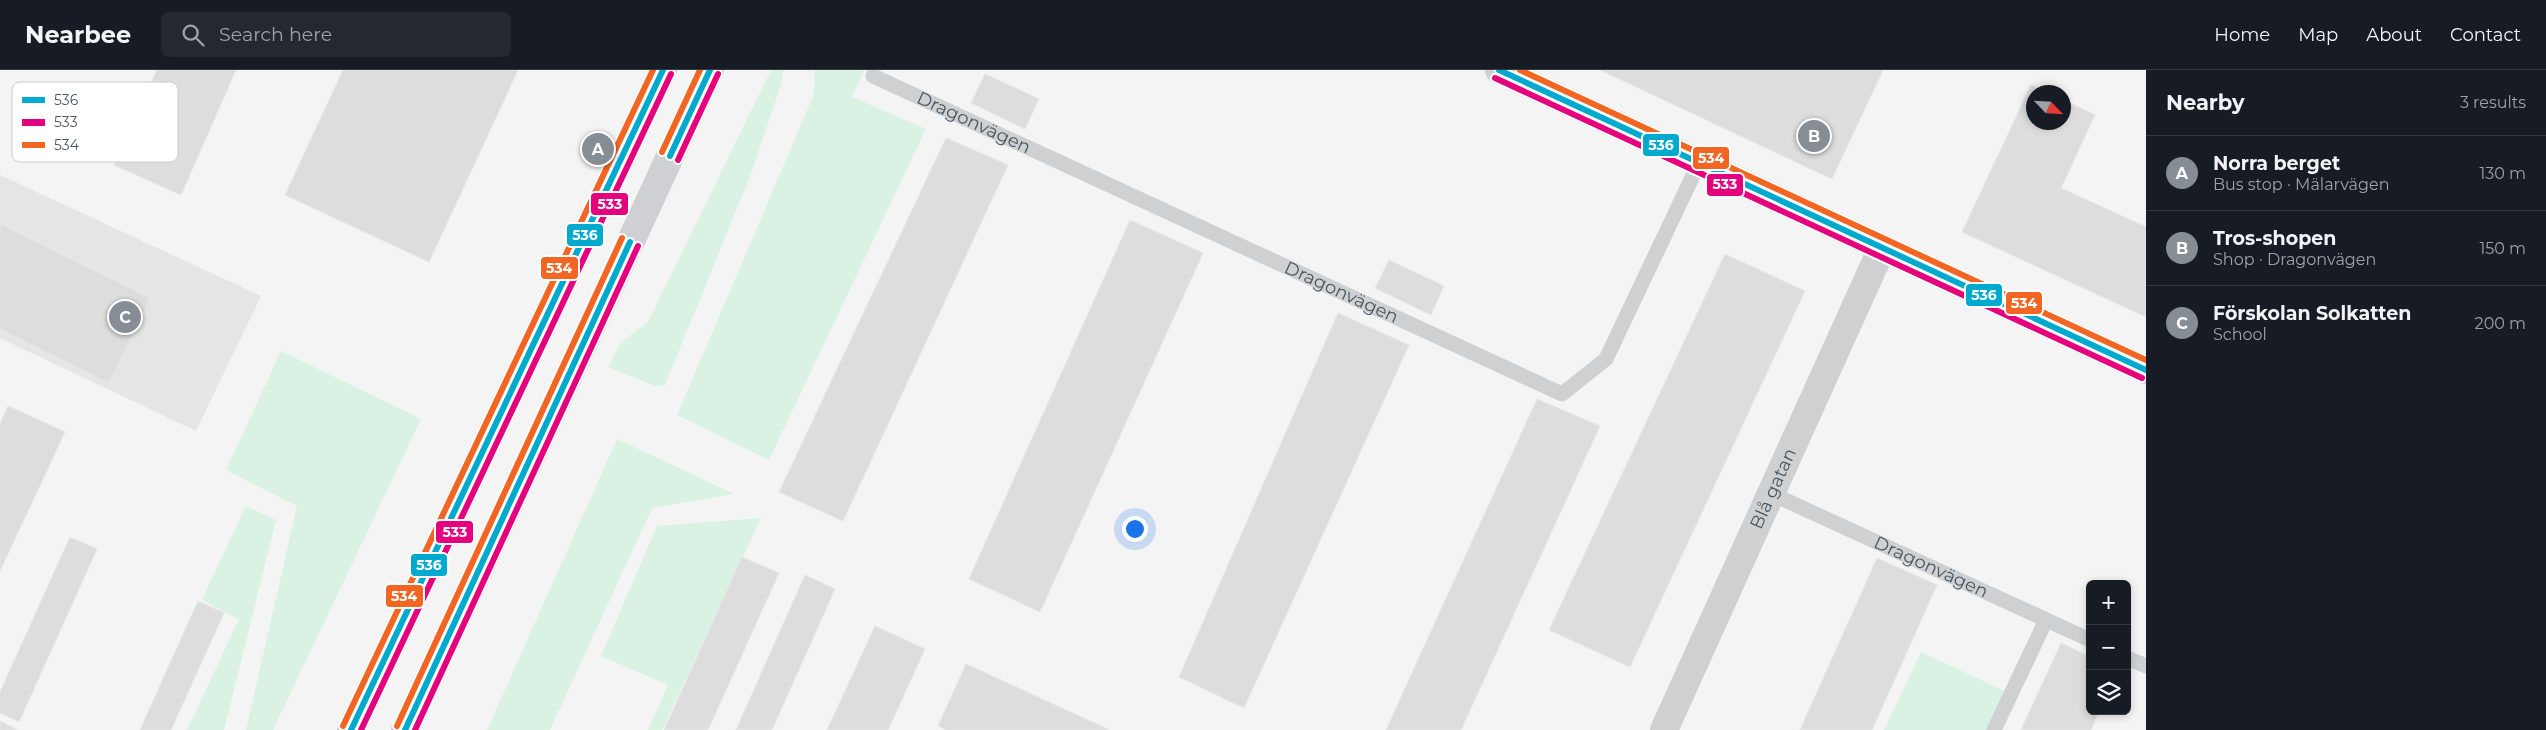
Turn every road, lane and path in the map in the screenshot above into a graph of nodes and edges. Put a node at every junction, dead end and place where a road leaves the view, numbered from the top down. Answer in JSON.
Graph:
{"nodes":[{"id":1,"x":663,"y":70,"type":"edge"},
{"id":2,"x":710,"y":70,"type":"edge"},
{"id":3,"x":1500,"y":70,"type":"edge"},
{"id":4,"x":873,"y":76,"type":"dead end"},
{"id":5,"x":1699,"y":163,"type":"junction"},
{"id":6,"x":1882,"y":248,"type":"junction"},
{"id":7,"x":2146,"y":370,"type":"edge"},
{"id":8,"x":1772,"y":494,"type":"junction"},
{"id":9,"x":2046,"y":620,"type":"junction"},
{"id":10,"x":2086,"y":638,"type":"edge"},
{"id":11,"x":2131,"y":660,"type":"edge"},
{"id":12,"x":2146,"y":666,"type":"edge"},
{"id":13,"x":351,"y":730,"type":"edge"},
{"id":14,"x":405,"y":730,"type":"edge"},
{"id":15,"x":1664,"y":730,"type":"edge"},
{"id":16,"x":1994,"y":730,"type":"edge"}],
"edges":[{"from":1,"to":13,"type":"main road"},
{"from":2,"to":14,"type":"main road"},
{"from":3,"to":5,"type":"street"},
{"from":4,"to":5,"type":"lane","name":"Dragonvägen"},
{"from":5,"to":6,"type":"street"},
{"from":6,"to":7,"type":"street"},
{"from":6,"to":8,"type":"street","name":"Blå gatan"},
{"from":8,"to":9,"type":"lane","name":"Dragonvägen"},
{"from":8,"to":15,"type":"street","name":"Blå gatan"},
{"from":9,"to":10,"type":"lane","name":"Dragonvägen"},
{"from":9,"to":16,"type":"lane"},
{"from":11,"to":12,"type":"lane"}]}
